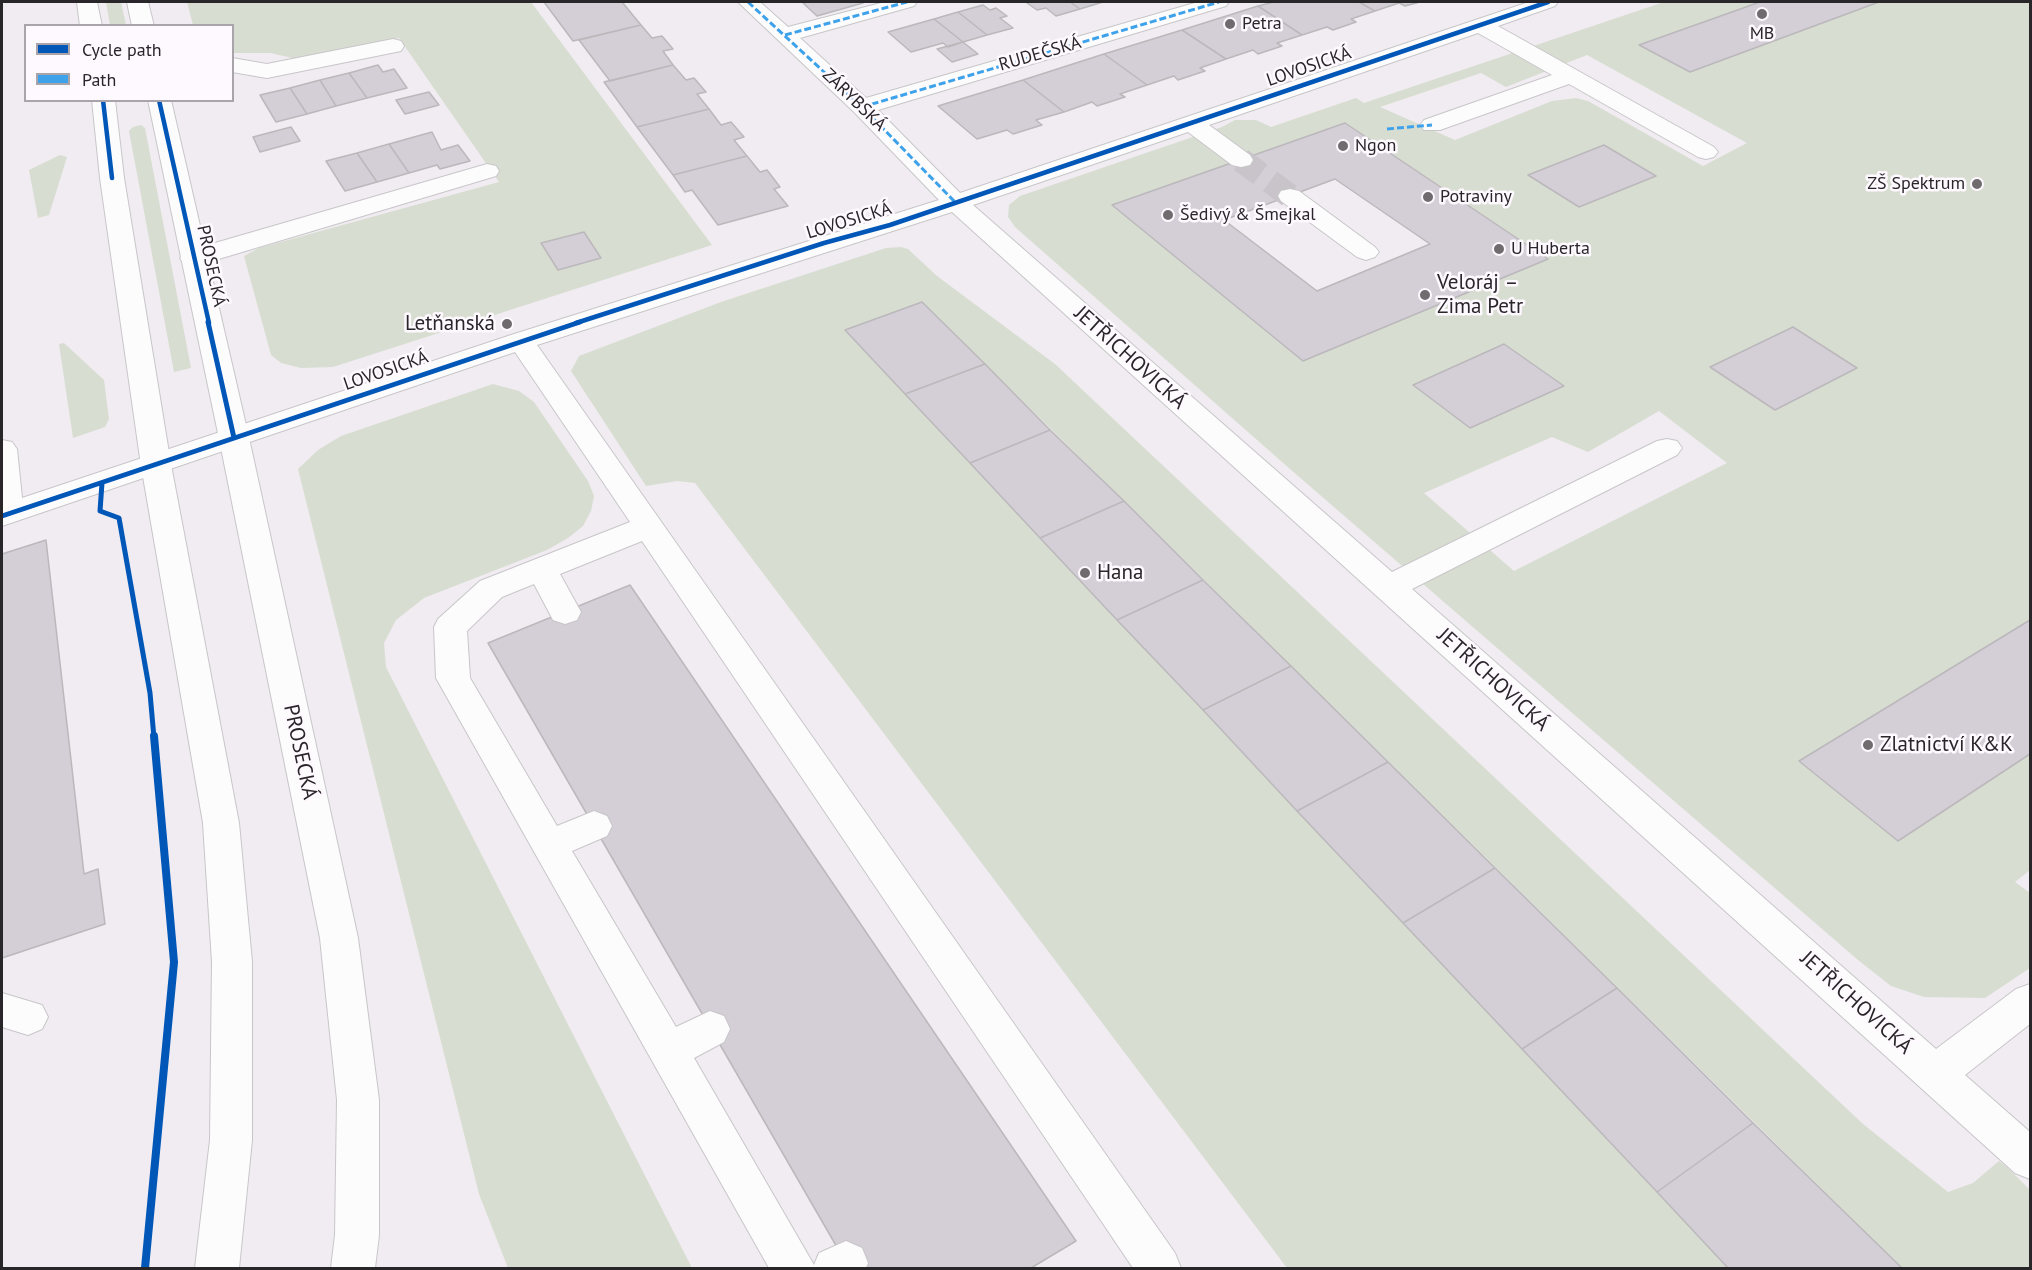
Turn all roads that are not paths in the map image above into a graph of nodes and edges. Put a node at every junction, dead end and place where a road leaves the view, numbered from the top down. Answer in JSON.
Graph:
{"nodes":[{"id":1,"x":87,"y":2,"type":"edge"},
{"id":2,"x":138,"y":2,"type":"edge"},
{"id":3,"x":748,"y":2,"type":"edge"},
{"id":4,"x":907,"y":2,"type":"edge"},
{"id":5,"x":1219,"y":2,"type":"edge"},
{"id":6,"x":1548,"y":2,"type":"edge"},
{"id":7,"x":91,"y":24,"type":"edge"},
{"id":8,"x":143,"y":24,"type":"edge"},
{"id":9,"x":1480,"y":25,"type":"junction"},
{"id":10,"x":785,"y":35,"type":"junction"},
{"id":11,"x":393,"y":46,"type":"dead end"},
{"id":12,"x":234,"y":65,"type":"edge"},
{"id":13,"x":1571,"y":76,"type":"junction"},
{"id":14,"x":103,"y":102,"type":"edge"},
{"id":15,"x":159,"y":102,"type":"edge"},
{"id":16,"x":862,"y":107,"type":"junction"},
{"id":17,"x":1191,"y":123,"type":"junction"},
{"id":18,"x":1432,"y":126,"type":"dead end"},
{"id":19,"x":1706,"y":152,"type":"dead end"},
{"id":20,"x":1241,"y":160,"type":"tunnel mouth"},
{"id":21,"x":487,"y":171,"type":"dead end"},
{"id":22,"x":1290,"y":196,"type":"tunnel mouth"},
{"id":23,"x":955,"y":202,"type":"junction"},
{"id":24,"x":1366,"y":252,"type":"dead end"},
{"id":25,"x":193,"y":258,"type":"junction"},
{"id":26,"x":521,"y":341,"type":"junction"},
{"id":27,"x":234,"y":438,"type":"junction"},
{"id":28,"x":1667,"y":448,"type":"dead end"},
{"id":29,"x":2,"y":449,"type":"edge"},
{"id":30,"x":156,"y":465,"type":"junction"},
{"id":31,"x":4,"y":515,"type":"edge"},
{"id":32,"x":648,"y":527,"type":"junction"},
{"id":33,"x":542,"y":570,"type":"junction"},
{"id":34,"x":1389,"y":587,"type":"junction"},
{"id":35,"x":565,"y":612,"type":"dead end"},
{"id":36,"x":594,"y":826,"type":"dead end"},
{"id":37,"x":549,"y":845,"type":"junction"},
{"id":38,"x":2031,"y":1001,"type":"edge"},
{"id":39,"x":710,"y":1029,"type":"dead end"},
{"id":40,"x":668,"y":1052,"type":"junction"},
{"id":41,"x":1936,"y":1073,"type":"junction"},
{"id":42,"x":2031,"y":1159,"type":"edge"},
{"id":43,"x":217,"y":1269,"type":"edge"},
{"id":44,"x":353,"y":1269,"type":"edge"},
{"id":45,"x":793,"y":1269,"type":"edge"},
{"id":46,"x":1159,"y":1269,"type":"edge"}],
"edges":[{"from":1,"to":7,"type":"street"},
{"from":2,"to":8,"type":"street"},
{"from":3,"to":10,"type":"street","name":"ZÁRYBSKÁ"},
{"from":4,"to":10,"type":"street"},
{"from":5,"to":16,"type":"street","name":"RUDEČSKÁ"},
{"from":6,"to":9,"type":"street","name":"LOVOSICKÁ"},
{"from":9,"to":13,"type":"street"},
{"from":9,"to":17,"type":"street","name":"LOVOSICKÁ"},
{"from":10,"to":16,"type":"street","name":"ZÁRYBSKÁ"},
{"from":11,"to":12,"type":"street"},
{"from":13,"to":18,"type":"street"},
{"from":13,"to":19,"type":"street"},
{"from":14,"to":30,"type":"street"},
{"from":15,"to":25,"type":"street","name":"PROSECKÁ"},
{"from":16,"to":23,"type":"street","name":"ZÁRYBSKÁ"},
{"from":17,"to":20,"type":"street"},
{"from":17,"to":23,"type":"street","name":"LOVOSICKÁ"},
{"from":21,"to":25,"type":"street"},
{"from":22,"to":24,"type":"street"},
{"from":23,"to":26,"type":"street","name":"LOVOSICKÁ"},
{"from":23,"to":34,"type":"street","name":"JETŘICHOVICKÁ"},
{"from":25,"to":27,"type":"street","name":"PROSECKÁ"},
{"from":26,"to":27,"type":"street","name":"LOVOSICKÁ"},
{"from":26,"to":32,"type":"street"},
{"from":27,"to":30,"type":"street","name":"LOVOSICKÁ"},
{"from":27,"to":44,"type":"street","name":"PROSECKÁ"},
{"from":28,"to":34,"type":"street"},
{"from":29,"to":31,"type":"street"},
{"from":30,"to":31,"type":"street","name":"LOVOSICKÁ"},
{"from":30,"to":43,"type":"street"},
{"from":32,"to":33,"type":"street"},
{"from":32,"to":46,"type":"street"},
{"from":33,"to":35,"type":"street"},
{"from":33,"to":37,"type":"street"},
{"from":34,"to":41,"type":"street","name":"JETŘICHOVICKÁ"},
{"from":36,"to":37,"type":"street"},
{"from":37,"to":40,"type":"street"},
{"from":38,"to":41,"type":"street"},
{"from":39,"to":40,"type":"street"},
{"from":40,"to":45,"type":"street"},
{"from":41,"to":42,"type":"street","name":"JETŘICHOVICKÁ"}]}
